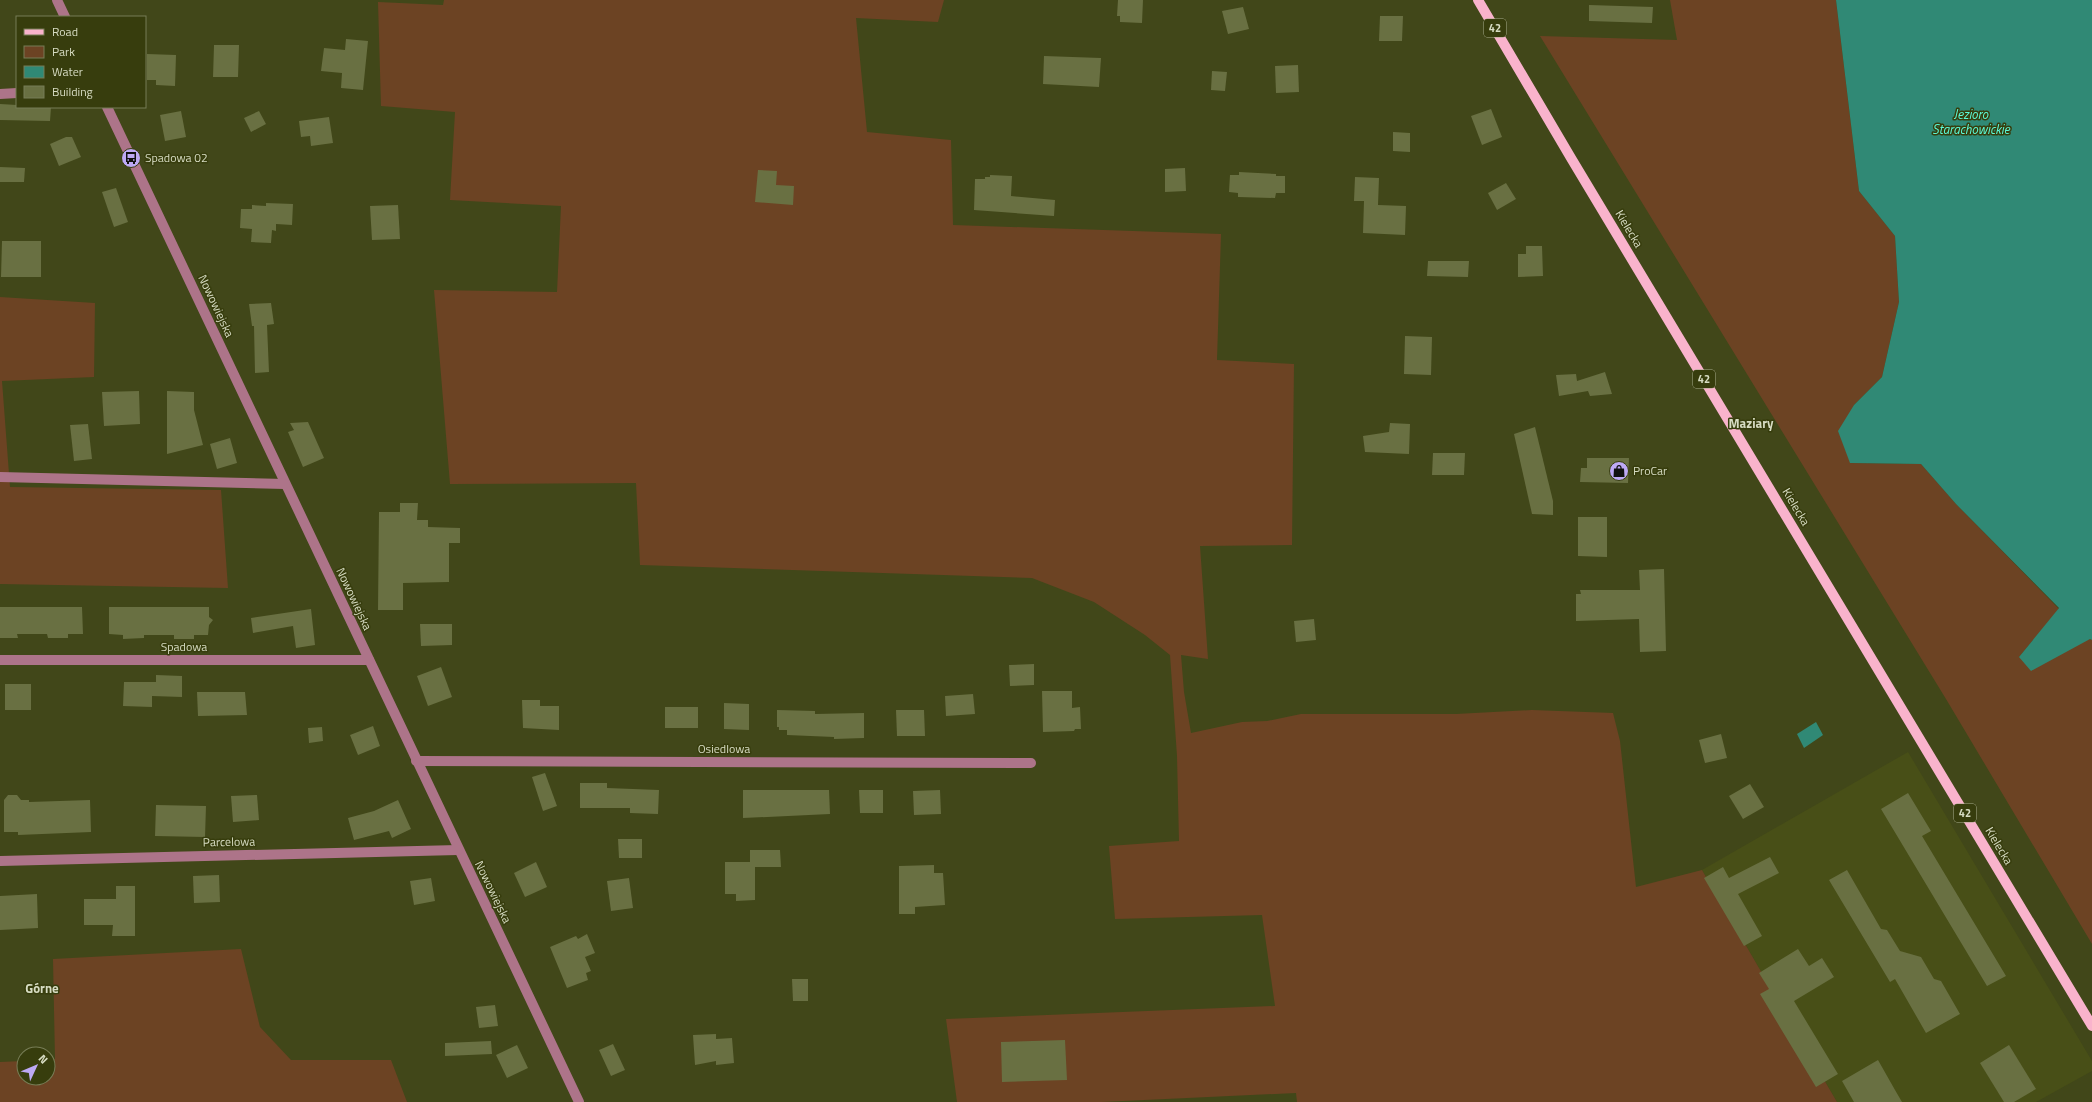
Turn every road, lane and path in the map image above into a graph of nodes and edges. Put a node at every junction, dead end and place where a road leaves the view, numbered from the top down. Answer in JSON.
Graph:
{"nodes":[{"id":1,"x":57,"y":0,"type":"edge"},
{"id":2,"x":1478,"y":0,"type":"edge"},
{"id":3,"x":64,"y":16,"type":"edge"},
{"id":4,"x":16,"y":93,"type":"edge"},
{"id":5,"x":0,"y":94,"type":"edge"},
{"id":6,"x":107,"y":108,"type":"edge"},
{"id":7,"x":0,"y":477,"type":"edge"},
{"id":8,"x":285,"y":484,"type":"junction"},
{"id":9,"x":0,"y":660,"type":"edge"},
{"id":10,"x":369,"y":660,"type":"junction"},
{"id":11,"x":416,"y":761,"type":"junction"},
{"id":12,"x":1031,"y":763,"type":"dead end"},
{"id":13,"x":458,"y":850,"type":"junction"},
{"id":14,"x":0,"y":861,"type":"edge"},
{"id":15,"x":2092,"y":1026,"type":"edge"},
{"id":16,"x":579,"y":1102,"type":"edge"}],
"edges":[{"from":1,"to":3,"type":"street"},
{"from":2,"to":15,"type":"main road","name":"Kielecka","number":"42"},
{"from":4,"to":5,"type":"street"},
{"from":6,"to":8,"type":"street","name":"Nowowiejska"},
{"from":7,"to":8,"type":"street"},
{"from":8,"to":10,"type":"street","name":"Nowowiejska"},
{"from":9,"to":10,"type":"street","name":"Spadowa"},
{"from":10,"to":11,"type":"street","name":"Nowowiejska"},
{"from":11,"to":12,"type":"street","name":"Osiedlowa"},
{"from":11,"to":13,"type":"street","name":"Nowowiejska"},
{"from":13,"to":14,"type":"street","name":"Parcelowa"},
{"from":13,"to":16,"type":"street","name":"Nowowiejska"}]}
